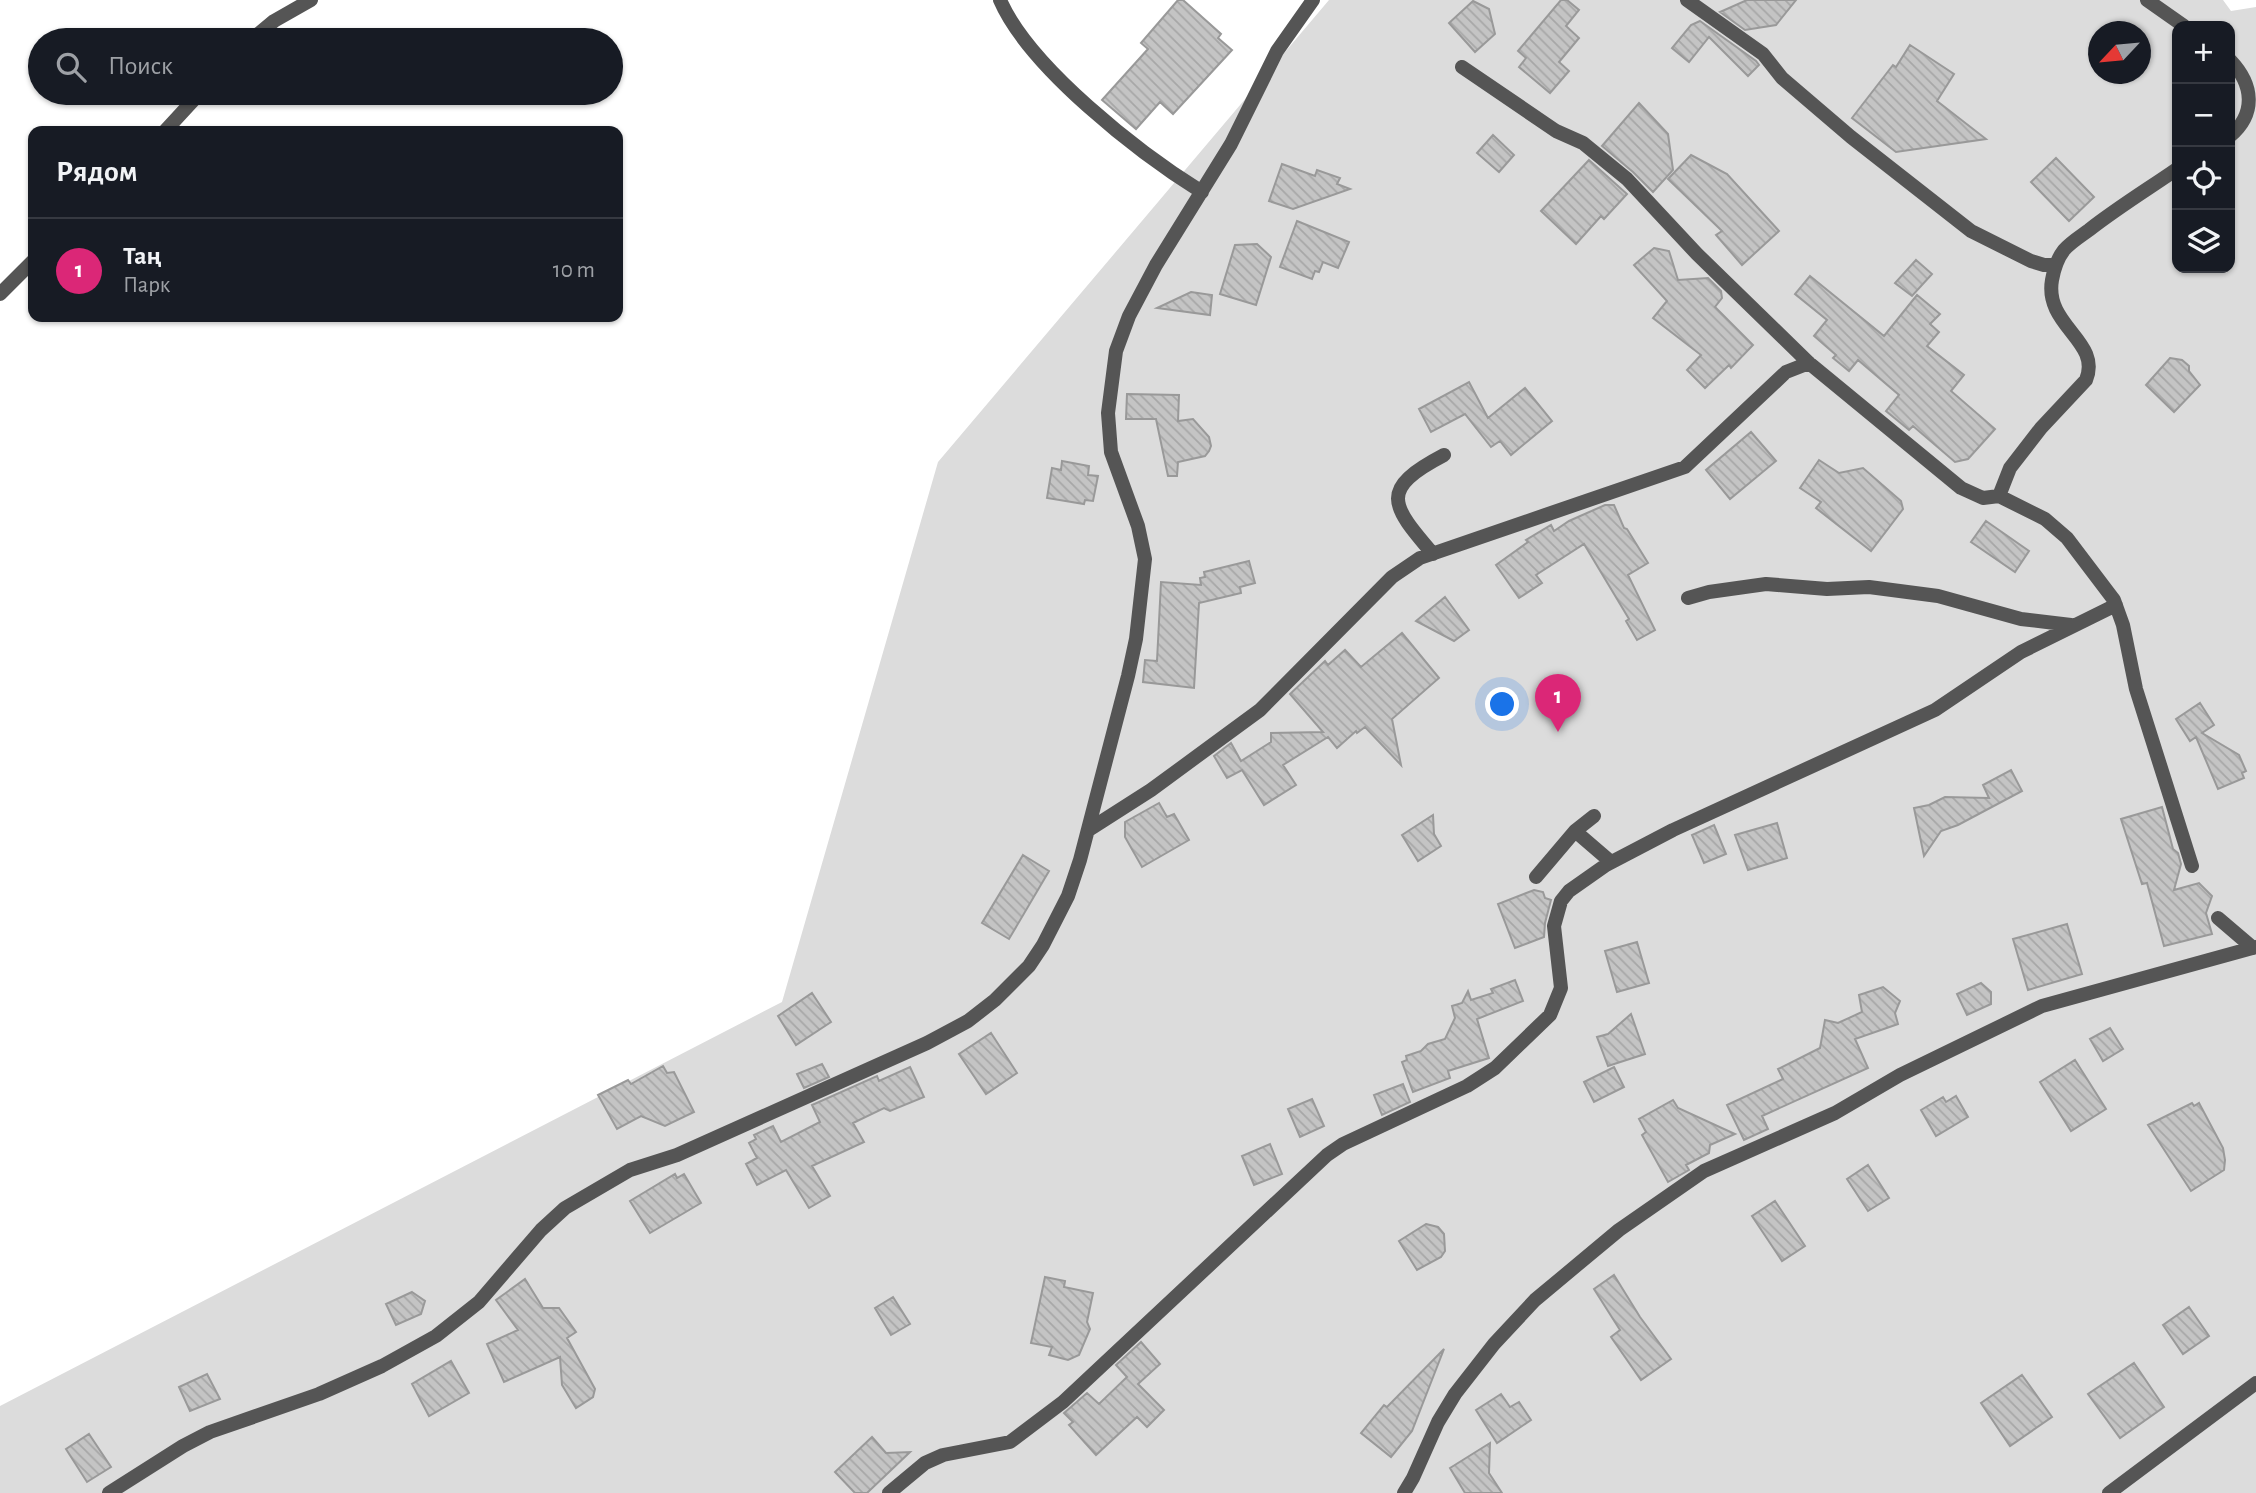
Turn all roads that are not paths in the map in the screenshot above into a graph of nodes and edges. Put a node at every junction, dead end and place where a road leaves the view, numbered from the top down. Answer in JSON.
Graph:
{"nodes":[{"id":1,"x":311,"y":0,"type":"edge"},
{"id":2,"x":1000,"y":0,"type":"edge"},
{"id":3,"x":1313,"y":0,"type":"edge"},
{"id":4,"x":1687,"y":0,"type":"edge"},
{"id":5,"x":2147,"y":0,"type":"edge"},
{"id":6,"x":2177,"y":21,"type":"edge"},
{"id":7,"x":266,"y":28,"type":"edge"},
{"id":8,"x":2235,"y":65,"type":"edge"},
{"id":9,"x":1462,"y":67,"type":"dead end"},
{"id":10,"x":189,"y":105,"type":"edge"},
{"id":11,"x":2252,"y":123,"type":"edge"},
{"id":12,"x":170,"y":126,"type":"edge"},
{"id":13,"x":2235,"y":132,"type":"edge"},
{"id":14,"x":2172,"y":172,"type":"edge"},
{"id":15,"x":1202,"y":191,"type":"junction"},
{"id":16,"x":2055,"y":265,"type":"junction"},
{"id":17,"x":28,"y":266,"type":"edge"},
{"id":18,"x":0,"y":294,"type":"edge"},
{"id":19,"x":1809,"y":363,"type":"junction"},
{"id":20,"x":1444,"y":455,"type":"dead end"},
{"id":21,"x":1999,"y":496,"type":"junction"},
{"id":22,"x":1433,"y":554,"type":"junction"},
{"id":23,"x":1688,"y":598,"type":"dead end"},
{"id":24,"x":2116,"y":605,"type":"junction"},
{"id":25,"x":2071,"y":625,"type":"junction"},
{"id":26,"x":1594,"y":816,"type":"dead end"},
{"id":27,"x":1090,"y":829,"type":"junction"},
{"id":28,"x":1575,"y":831,"type":"junction"},
{"id":29,"x":1611,"y":862,"type":"junction"},
{"id":30,"x":2192,"y":866,"type":"dead end"},
{"id":31,"x":1536,"y":877,"type":"dead end"},
{"id":32,"x":2218,"y":918,"type":"dead end"},
{"id":33,"x":2254,"y":947,"type":"edge"},
{"id":34,"x":2256,"y":1383,"type":"edge"},
{"id":35,"x":109,"y":1493,"type":"edge"},
{"id":36,"x":889,"y":1493,"type":"edge"},
{"id":37,"x":1404,"y":1493,"type":"edge"},
{"id":38,"x":2109,"y":1493,"type":"edge"}],
"edges":[{"from":1,"to":7,"type":"street"},
{"from":2,"to":15,"type":"street"},
{"from":3,"to":15,"type":"street"},
{"from":4,"to":16,"type":"street"},
{"from":5,"to":6,"type":"street"},
{"from":8,"to":11,"type":"street"},
{"from":9,"to":19,"type":"street"},
{"from":10,"to":12,"type":"street"},
{"from":11,"to":13,"type":"street"},
{"from":14,"to":16,"type":"street"},
{"from":15,"to":27,"type":"street"},
{"from":16,"to":21,"type":"street"},
{"from":17,"to":18,"type":"street"},
{"from":19,"to":21,"type":"street"},
{"from":19,"to":22,"type":"street"},
{"from":20,"to":22,"type":"street"},
{"from":21,"to":24,"type":"street"},
{"from":22,"to":27,"type":"street"},
{"from":23,"to":25,"type":"street"},
{"from":24,"to":25,"type":"street"},
{"from":24,"to":30,"type":"street"},
{"from":25,"to":29,"type":"street"},
{"from":26,"to":28,"type":"street"},
{"from":27,"to":35,"type":"street"},
{"from":28,"to":29,"type":"street"},
{"from":28,"to":31,"type":"street"},
{"from":29,"to":36,"type":"street"},
{"from":32,"to":33,"type":"street"},
{"from":33,"to":37,"type":"street"},
{"from":34,"to":38,"type":"street"}]}
